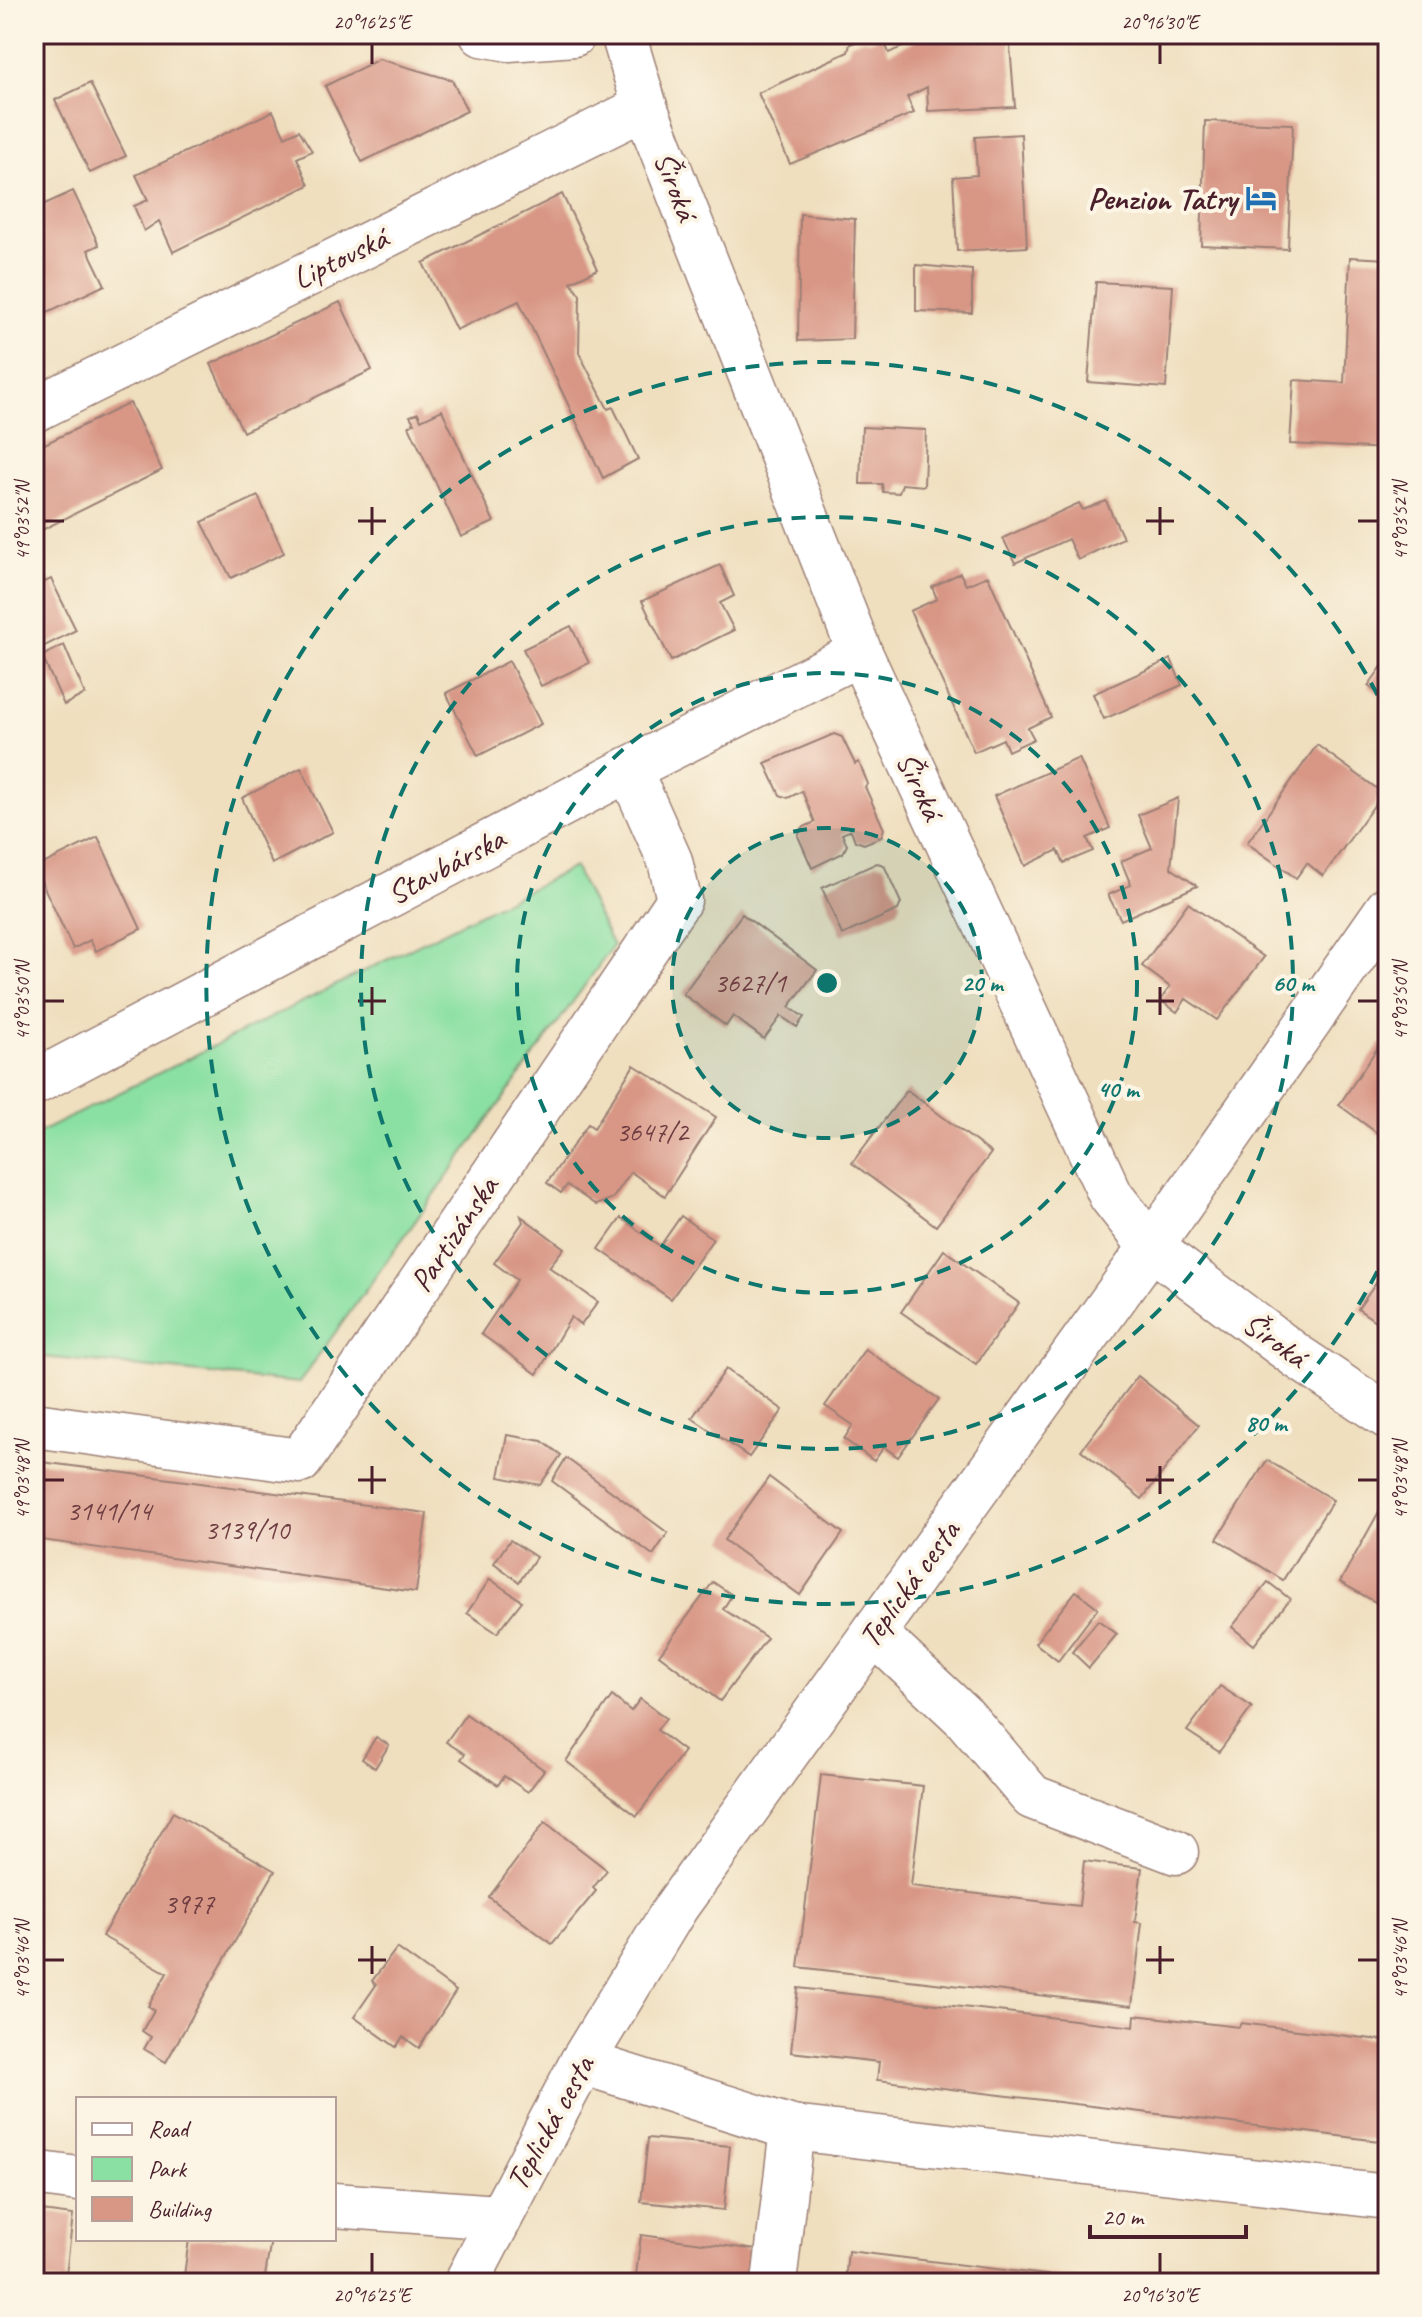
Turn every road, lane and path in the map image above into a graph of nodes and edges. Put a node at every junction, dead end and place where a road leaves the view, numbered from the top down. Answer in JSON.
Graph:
{"nodes":[{"id":1,"x":482,"y":34,"type":"edge"},
{"id":2,"x":574,"y":34,"type":"edge"},
{"id":3,"x":623,"y":34,"type":"edge"},
{"id":4,"x":645,"y":107,"type":"junction"},
{"id":5,"x":34,"y":410,"type":"edge"},
{"id":6,"x":860,"y":653,"type":"junction"},
{"id":7,"x":629,"y":769,"type":"junction"},
{"id":8,"x":1388,"y":908,"type":"edge"},
{"id":9,"x":34,"y":1083,"type":"edge"},
{"id":10,"x":1151,"y":1247,"type":"junction"},
{"id":11,"x":1388,"y":1417,"type":"edge"},
{"id":12,"x":34,"y":1425,"type":"edge"},
{"id":13,"x":874,"y":1633,"type":"junction"},
{"id":14,"x":1176,"y":1852,"type":"dead end"},
{"id":15,"x":582,"y":2062,"type":"junction"},
{"id":16,"x":792,"y":2128,"type":"junction"},
{"id":17,"x":34,"y":2173,"type":"edge"},
{"id":18,"x":76,"y":2179,"type":"edge"},
{"id":19,"x":1388,"y":2197,"type":"edge"},
{"id":20,"x":336,"y":2205,"type":"edge"},
{"id":21,"x":498,"y":2217,"type":"junction"},
{"id":22,"x":466,"y":2283,"type":"edge"},
{"id":23,"x":774,"y":2283,"type":"edge"}],
"edges":[{"from":1,"to":2,"type":"street"},
{"from":3,"to":4,"type":"street","name":"Široká"},
{"from":4,"to":5,"type":"street","name":"Liptovská"},
{"from":4,"to":6,"type":"street","name":"Široká"},
{"from":6,"to":7,"type":"street","name":"Stavbárska"},
{"from":6,"to":10,"type":"street","name":"Široká"},
{"from":7,"to":9,"type":"street","name":"Stavbárska"},
{"from":7,"to":12,"type":"street","name":"Partizánska"},
{"from":8,"to":10,"type":"street","name":"Teplická cesta"},
{"from":10,"to":11,"type":"street","name":"Široká"},
{"from":10,"to":13,"type":"street","name":"Teplická cesta"},
{"from":13,"to":14,"type":"street"},
{"from":13,"to":15,"type":"street","name":"Teplická cesta"},
{"from":15,"to":16,"type":"street"},
{"from":15,"to":21,"type":"street","name":"Teplická cesta"},
{"from":16,"to":19,"type":"street"},
{"from":16,"to":23,"type":"street"},
{"from":17,"to":18,"type":"street"},
{"from":20,"to":21,"type":"street"},
{"from":21,"to":22,"type":"street","name":"Teplická cesta"}]}
